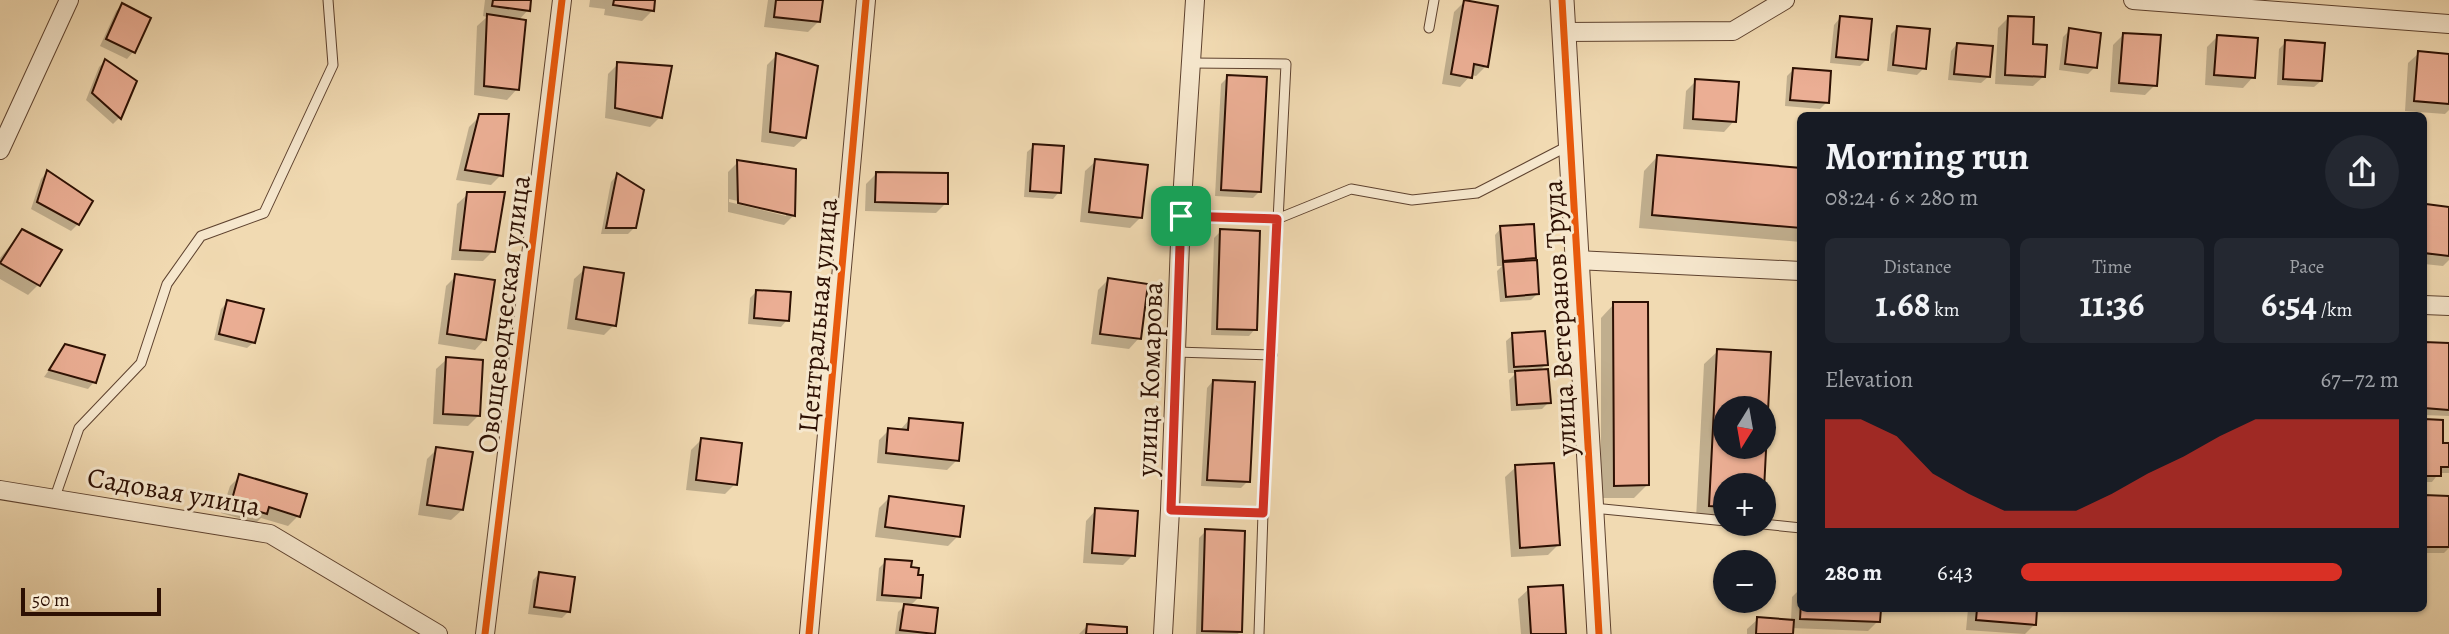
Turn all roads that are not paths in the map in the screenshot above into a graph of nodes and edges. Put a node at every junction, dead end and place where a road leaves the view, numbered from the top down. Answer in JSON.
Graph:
{"nodes":[{"id":1,"x":69,"y":0,"type":"edge"},
{"id":2,"x":328,"y":0,"type":"edge"},
{"id":3,"x":562,"y":0,"type":"edge"},
{"id":4,"x":866,"y":0,"type":"edge"},
{"id":5,"x":1195,"y":0,"type":"edge"},
{"id":6,"x":1434,"y":0,"type":"edge"},
{"id":7,"x":1562,"y":0,"type":"edge"},
{"id":8,"x":1785,"y":0,"type":"edge"},
{"id":9,"x":2133,"y":0,"type":"edge"},
{"id":10,"x":2385,"y":9,"type":"edge"},
{"id":11,"x":2449,"y":24,"type":"edge"},
{"id":12,"x":1429,"y":28,"type":"dead end"},
{"id":13,"x":1563,"y":32,"type":"junction"},
{"id":14,"x":1191,"y":63,"type":"junction"},
{"id":15,"x":1570,"y":145,"type":"junction"},
{"id":16,"x":0,"y":150,"type":"edge"},
{"id":17,"x":1181,"y":216,"type":"junction"},
{"id":18,"x":1277,"y":219,"type":"junction"},
{"id":19,"x":1577,"y":260,"type":"junction"},
{"id":20,"x":1797,"y":271,"type":"edge"},
{"id":21,"x":2427,"y":305,"type":"edge"},
{"id":22,"x":2449,"y":306,"type":"edge"},
{"id":23,"x":1176,"y":352,"type":"junction"},
{"id":24,"x":1272,"y":355,"type":"junction"},
{"id":25,"x":0,"y":490,"type":"edge"},
{"id":26,"x":55,"y":497,"type":"junction"},
{"id":27,"x":1591,"y":508,"type":"junction"},
{"id":28,"x":1171,"y":510,"type":"junction"},
{"id":29,"x":1263,"y":513,"type":"junction"},
{"id":30,"x":1713,"y":519,"type":"edge"},
{"id":31,"x":1776,"y":525,"type":"edge"},
{"id":32,"x":1797,"y":528,"type":"edge"},
{"id":33,"x":438,"y":634,"type":"edge"},
{"id":34,"x":485,"y":634,"type":"edge"},
{"id":35,"x":809,"y":634,"type":"edge"},
{"id":36,"x":1163,"y":634,"type":"edge"},
{"id":37,"x":1259,"y":634,"type":"edge"},
{"id":38,"x":1599,"y":634,"type":"edge"}],
"edges":[{"from":1,"to":16,"type":"street"},
{"from":2,"to":26,"type":"lane"},
{"from":3,"to":34,"type":"street","name":"Овощеводческая улица"},
{"from":4,"to":35,"type":"street","name":"Центральная улица"},
{"from":5,"to":14,"type":"street","name":"улица Комарова"},
{"from":6,"to":12,"type":"lane"},
{"from":7,"to":13,"type":"street","name":"улица Ветеранов Труда"},
{"from":8,"to":13,"type":"street"},
{"from":9,"to":10,"type":"street"},
{"from":10,"to":11,"type":"street"},
{"from":13,"to":15,"type":"street","name":"улица Ветеранов Труда"},
{"from":14,"to":17,"type":"street","name":"улица Комарова"},
{"from":14,"to":18,"type":"lane"},
{"from":15,"to":18,"type":"lane"},
{"from":15,"to":19,"type":"street","name":"улица Ветеранов Труда"},
{"from":17,"to":18,"type":"lane"},
{"from":17,"to":23,"type":"street","name":"улица Комарова"},
{"from":18,"to":24,"type":"lane"},
{"from":19,"to":20,"type":"street"},
{"from":19,"to":27,"type":"street","name":"улица Ветеранов Труда"},
{"from":21,"to":22,"type":"street"},
{"from":23,"to":24,"type":"lane"},
{"from":23,"to":28,"type":"street","name":"улица Комарова"},
{"from":24,"to":29,"type":"lane"},
{"from":25,"to":26,"type":"street","name":"Садовая улица"},
{"from":26,"to":33,"type":"street","name":"Садовая улица"},
{"from":27,"to":30,"type":"lane"},
{"from":27,"to":38,"type":"street","name":"улица Ветеранов Труда"},
{"from":28,"to":29,"type":"lane"},
{"from":28,"to":36,"type":"street","name":"улица Комарова"},
{"from":29,"to":37,"type":"lane"},
{"from":31,"to":32,"type":"lane"}]}
